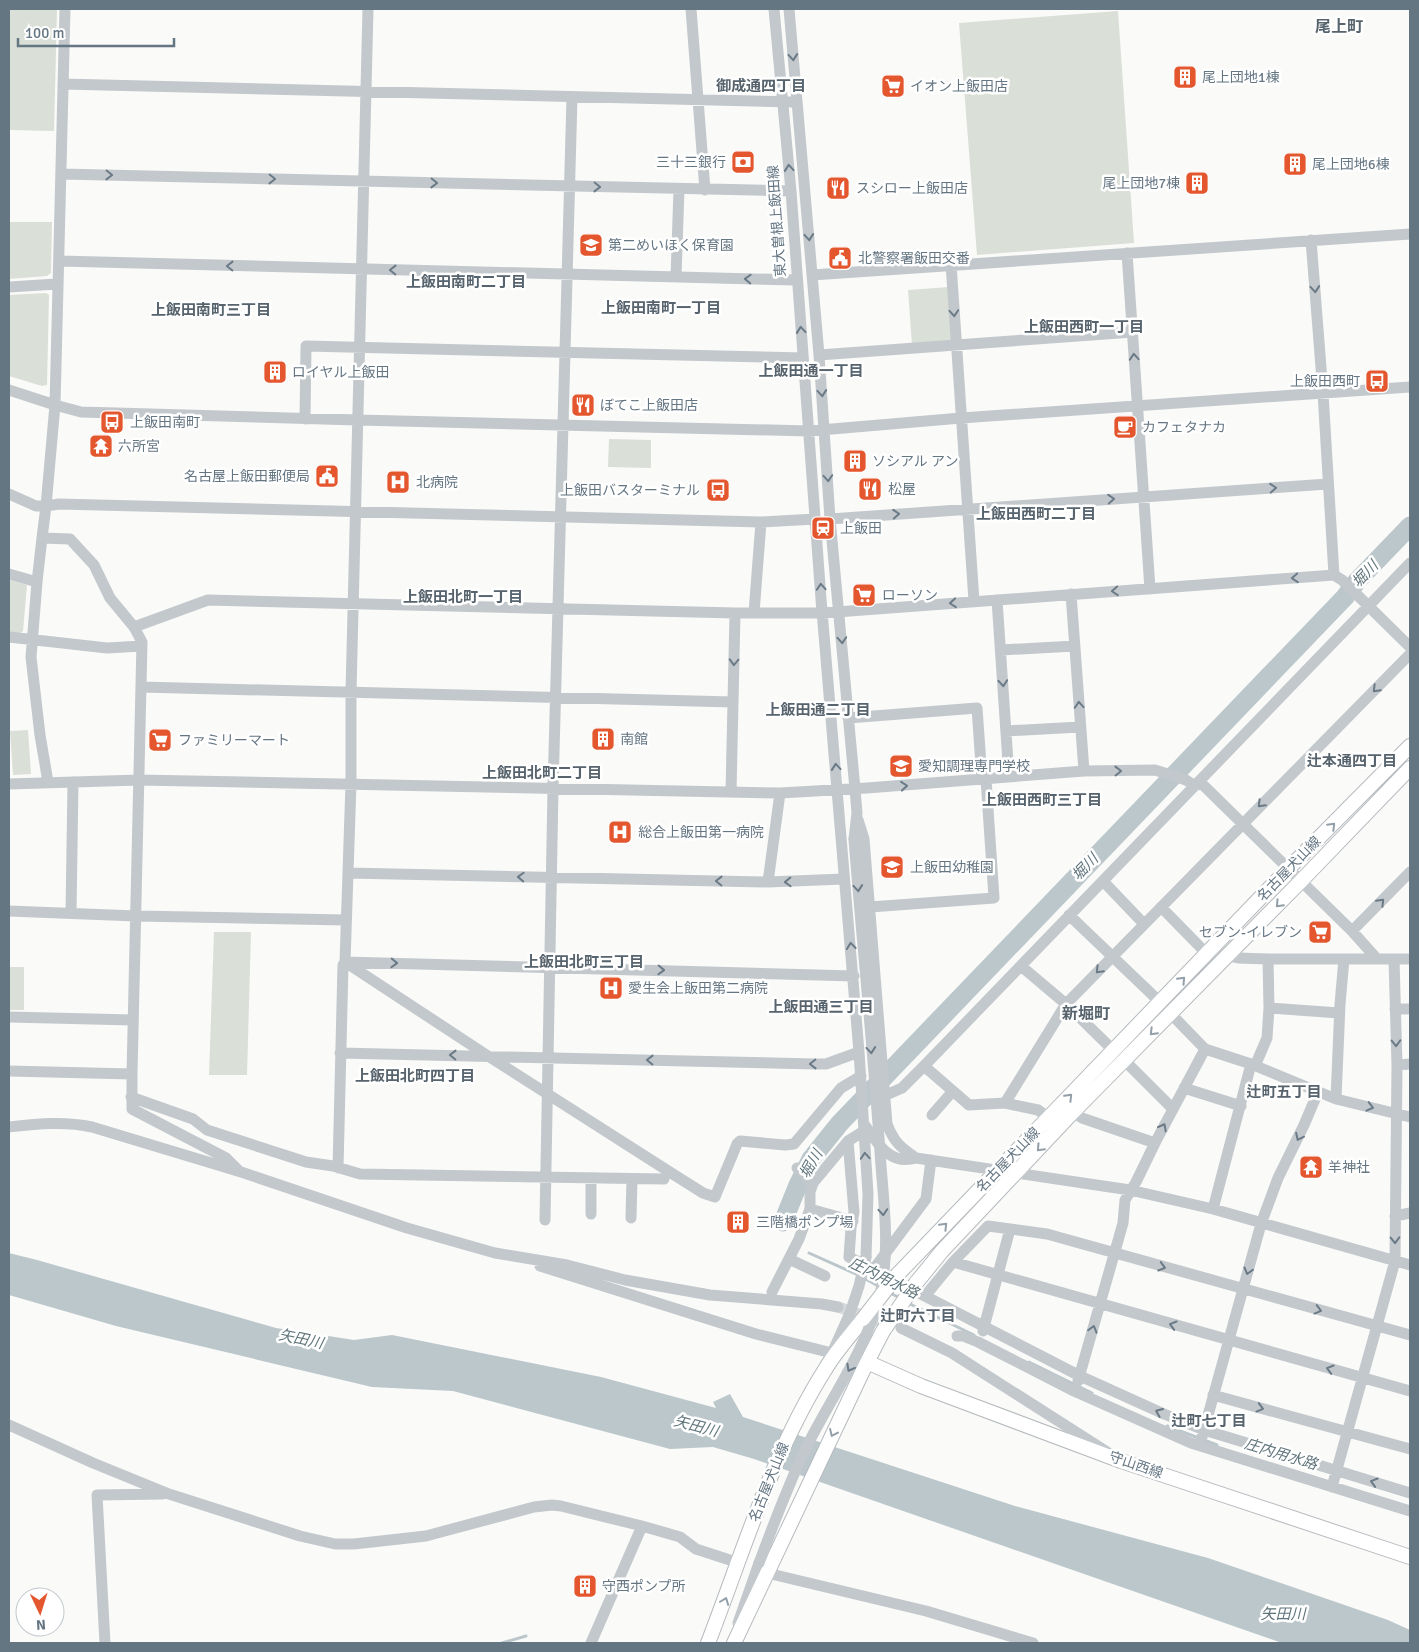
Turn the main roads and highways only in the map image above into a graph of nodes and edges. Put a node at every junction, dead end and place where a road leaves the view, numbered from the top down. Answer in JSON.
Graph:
{"nodes":[{"id":1,"x":1410,"y":746,"type":"edge"},
{"id":2,"x":1410,"y":768,"type":"edge"},
{"id":3,"x":864,"y":1367,"type":"junction"},
{"id":4,"x":1410,"y":1557,"type":"edge"},
{"id":5,"x":708,"y":1643,"type":"edge"},
{"id":6,"x":733,"y":1643,"type":"edge"}],
"edges":[{"from":5,"to":1,"type":"main road","name":"名古屋犬山線","one_way":true,"bridge":true},
{"from":2,"to":3,"type":"main road","name":"名古屋犬山線","one_way":true,"bridge":true},
{"from":3,"to":4,"type":"main road","name":"守山西線"},
{"from":3,"to":6,"type":"main road","name":"名古屋犬山線","one_way":true}]}
